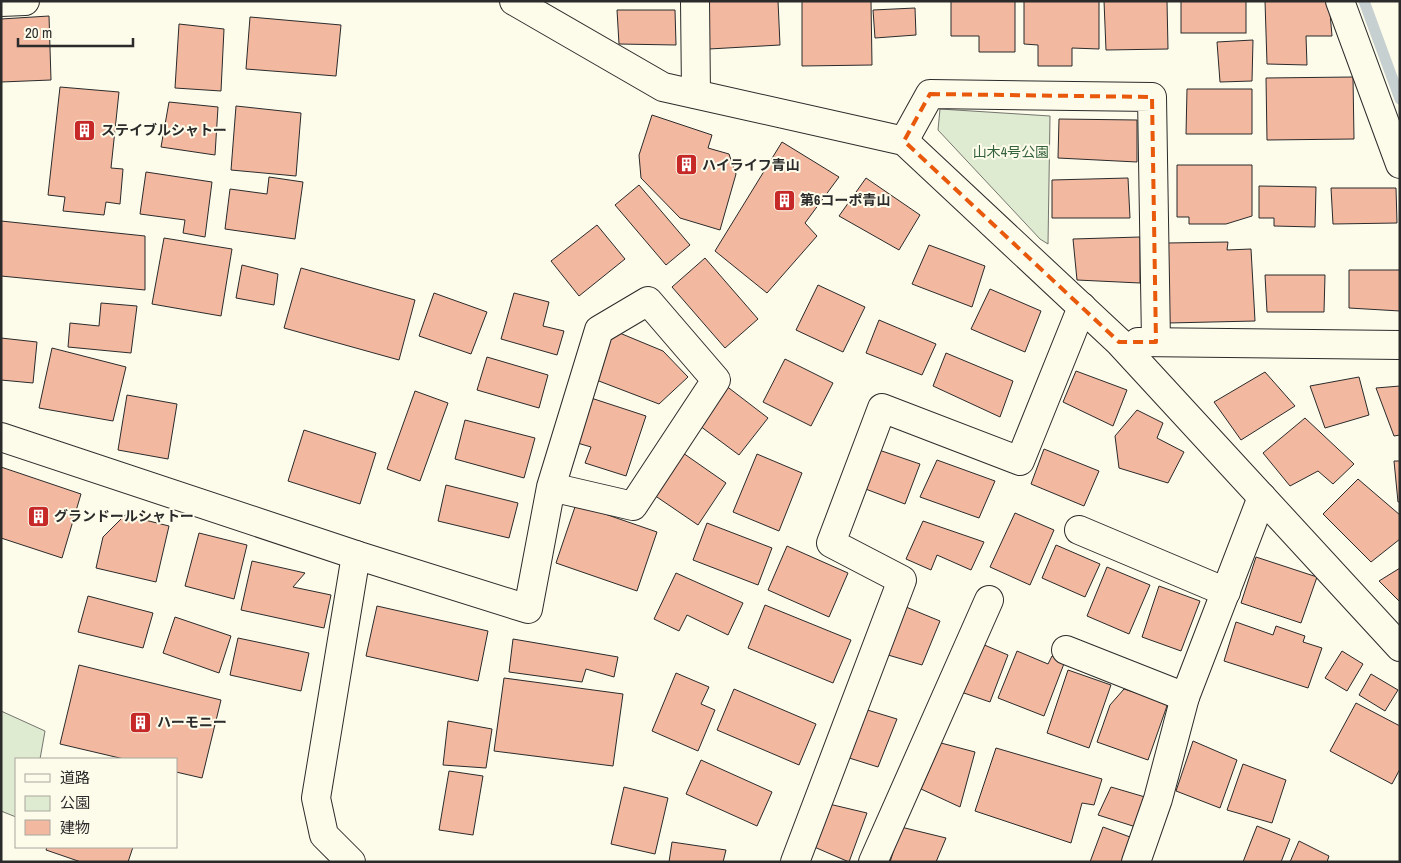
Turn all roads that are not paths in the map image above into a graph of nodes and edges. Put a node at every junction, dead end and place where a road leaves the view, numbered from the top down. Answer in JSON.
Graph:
{"nodes":[{"id":1,"x":25,"y":1,"type":"edge"},
{"id":2,"x":514,"y":1,"type":"edge"},
{"id":3,"x":695,"y":1,"type":"edge"},
{"id":4,"x":1340,"y":1,"type":"edge"},
{"id":5,"x":1,"y":2,"type":"edge"},
{"id":6,"x":696,"y":94,"type":"junction"},
{"id":7,"x":904,"y":141,"type":"junction"},
{"id":8,"x":1400,"y":164,"type":"edge"},
{"id":9,"x":1082,"y":307,"type":"junction"},
{"id":10,"x":1119,"y":342,"type":"junction"},
{"id":11,"x":1156,"y":342,"type":"junction"},
{"id":12,"x":1400,"y":345,"type":"edge"},
{"id":13,"x":1,"y":437,"type":"edge"},
{"id":14,"x":551,"y":487,"type":"junction"},
{"id":15,"x":1262,"y":497,"type":"junction"},
{"id":16,"x":1080,"y":530,"type":"dead end"},
{"id":17,"x":356,"y":555,"type":"junction"},
{"id":18,"x":1226,"y":592,"type":"junction"},
{"id":19,"x":989,"y":600,"type":"dead end"},
{"id":20,"x":1400,"y":647,"type":"edge"},
{"id":21,"x":1066,"y":650,"type":"dead end"},
{"id":22,"x":1185,"y":697,"type":"junction"},
{"id":23,"x":351,"y":862,"type":"edge"},
{"id":24,"x":795,"y":862,"type":"edge"},
{"id":25,"x":873,"y":862,"type":"edge"},
{"id":26,"x":1136,"y":862,"type":"edge"}],
"edges":[{"from":1,"to":5,"type":"street"},
{"from":2,"to":6,"type":"street"},
{"from":3,"to":6,"type":"street"},
{"from":4,"to":8,"type":"street"},
{"from":6,"to":7,"type":"street"},
{"from":7,"to":9,"type":"street"},
{"from":7,"to":11,"type":"street"},
{"from":9,"to":10,"type":"street"},
{"from":9,"to":24,"type":"street"},
{"from":10,"to":11,"type":"street"},
{"from":10,"to":15,"type":"street"},
{"from":11,"to":12,"type":"street"},
{"from":13,"to":17,"type":"street"},
{"from":14,"to":14,"type":"street"},
{"from":14,"to":17,"type":"street"},
{"from":15,"to":18,"type":"street"},
{"from":15,"to":20,"type":"street"},
{"from":16,"to":18,"type":"street"},
{"from":17,"to":23,"type":"street"},
{"from":18,"to":22,"type":"street"},
{"from":19,"to":25,"type":"street"},
{"from":21,"to":22,"type":"street"},
{"from":22,"to":26,"type":"street"}]}
